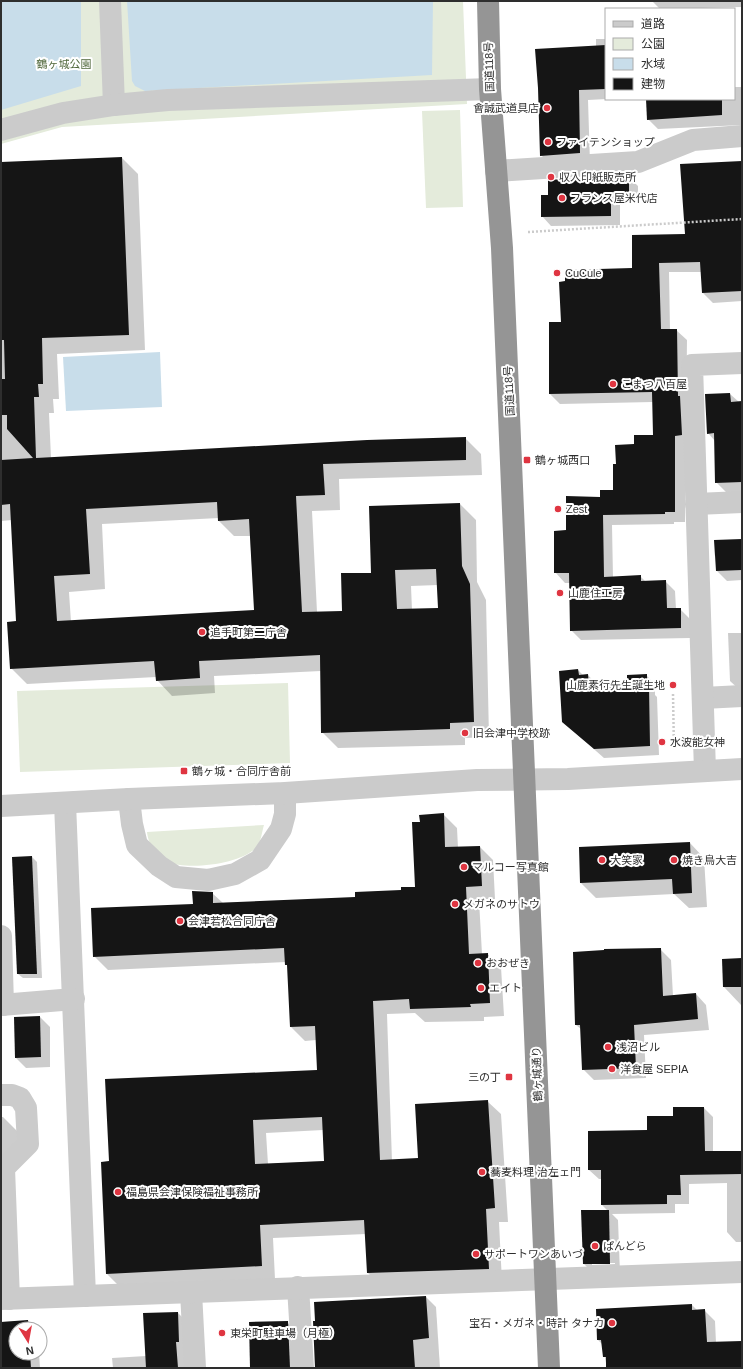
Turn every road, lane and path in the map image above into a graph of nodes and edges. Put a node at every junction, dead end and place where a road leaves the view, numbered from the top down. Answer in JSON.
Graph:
{"nodes":[{"id":1,"x":110,"y":1,"type":"edge"},
{"id":2,"x":488,"y":1,"type":"edge"},
{"id":3,"x":490,"y":89,"type":"junction"},
{"id":4,"x":114,"y":105,"type":"junction"},
{"id":5,"x":1,"y":130,"type":"edge"},
{"id":6,"x":742,"y":136,"type":"edge"},
{"id":7,"x":496,"y":171,"type":"junction"},
{"id":8,"x":742,"y":219,"type":"edge"},
{"id":9,"x":528,"y":232,"type":"dead end"},
{"id":10,"x":742,"y":363,"type":"edge"},
{"id":11,"x":742,"y":502,"type":"edge"},
{"id":12,"x":696,"y":504,"type":"junction"},
{"id":13,"x":673,"y":694,"type":"dead end"},
{"id":14,"x":742,"y":696,"type":"edge"},
{"id":15,"x":703,"y":698,"type":"junction"},
{"id":16,"x":674,"y":754,"type":"dead end"},
{"id":17,"x":742,"y":770,"type":"edge"},
{"id":18,"x":705,"y":771,"type":"junction"},
{"id":19,"x":526,"y":781,"type":"junction"},
{"id":20,"x":284,"y":793,"type":"junction"},
{"id":21,"x":129,"y":799,"type":"junction"},
{"id":22,"x":65,"y":803,"type":"junction"},
{"id":23,"x":1,"y":806,"type":"edge"},
{"id":24,"x":1,"y":936,"type":"edge"},
{"id":25,"x":74,"y":999,"type":"junction"},
{"id":26,"x":2,"y":1005,"type":"edge"},
{"id":27,"x":1,"y":1095,"type":"edge"},
{"id":28,"x":4,"y":1228,"type":"edge"},
{"id":29,"x":742,"y":1272,"type":"edge"},
{"id":30,"x":545,"y":1281,"type":"junction"},
{"id":31,"x":298,"y":1287,"type":"junction"},
{"id":32,"x":191,"y":1292,"type":"junction"},
{"id":33,"x":85,"y":1296,"type":"junction"},
{"id":34,"x":5,"y":1299,"type":"edge"},
{"id":35,"x":195,"y":1368,"type":"edge"},
{"id":36,"x":303,"y":1368,"type":"edge"},
{"id":37,"x":549,"y":1368,"type":"edge"}],
"edges":[{"from":1,"to":4,"type":"street"},
{"from":2,"to":3,"type":"highway","name":"国道118号"},
{"from":3,"to":4,"type":"street"},
{"from":3,"to":7,"type":"highway","name":"国道118号"},
{"from":4,"to":5,"type":"street"},
{"from":6,"to":7,"type":"street"},
{"from":7,"to":19,"type":"highway","name":"国道118号"},
{"from":8,"to":9,"type":"path"},
{"from":10,"to":12,"type":"street"},
{"from":11,"to":12,"type":"street"},
{"from":12,"to":15,"type":"street"},
{"from":13,"to":16,"type":"path"},
{"from":14,"to":15,"type":"street"},
{"from":15,"to":18,"type":"street"},
{"from":17,"to":18,"type":"street"},
{"from":18,"to":19,"type":"street"},
{"from":19,"to":20,"type":"street"},
{"from":19,"to":30,"type":"highway","name":"鶴ヶ城通り"},
{"from":20,"to":21,"type":"street"},
{"from":20,"to":21,"type":"street"},
{"from":21,"to":22,"type":"street"},
{"from":22,"to":23,"type":"street"},
{"from":22,"to":25,"type":"street"},
{"from":24,"to":26,"type":"street"},
{"from":25,"to":26,"type":"street"},
{"from":25,"to":33,"type":"street"},
{"from":27,"to":28,"type":"street"},
{"from":28,"to":34,"type":"street"},
{"from":29,"to":30,"type":"street"},
{"from":30,"to":31,"type":"street"},
{"from":30,"to":37,"type":"highway","name":"鶴ヶ城通り"},
{"from":31,"to":32,"type":"street"},
{"from":31,"to":36,"type":"street"},
{"from":32,"to":33,"type":"street"},
{"from":32,"to":35,"type":"street"},
{"from":33,"to":34,"type":"street"}]}
